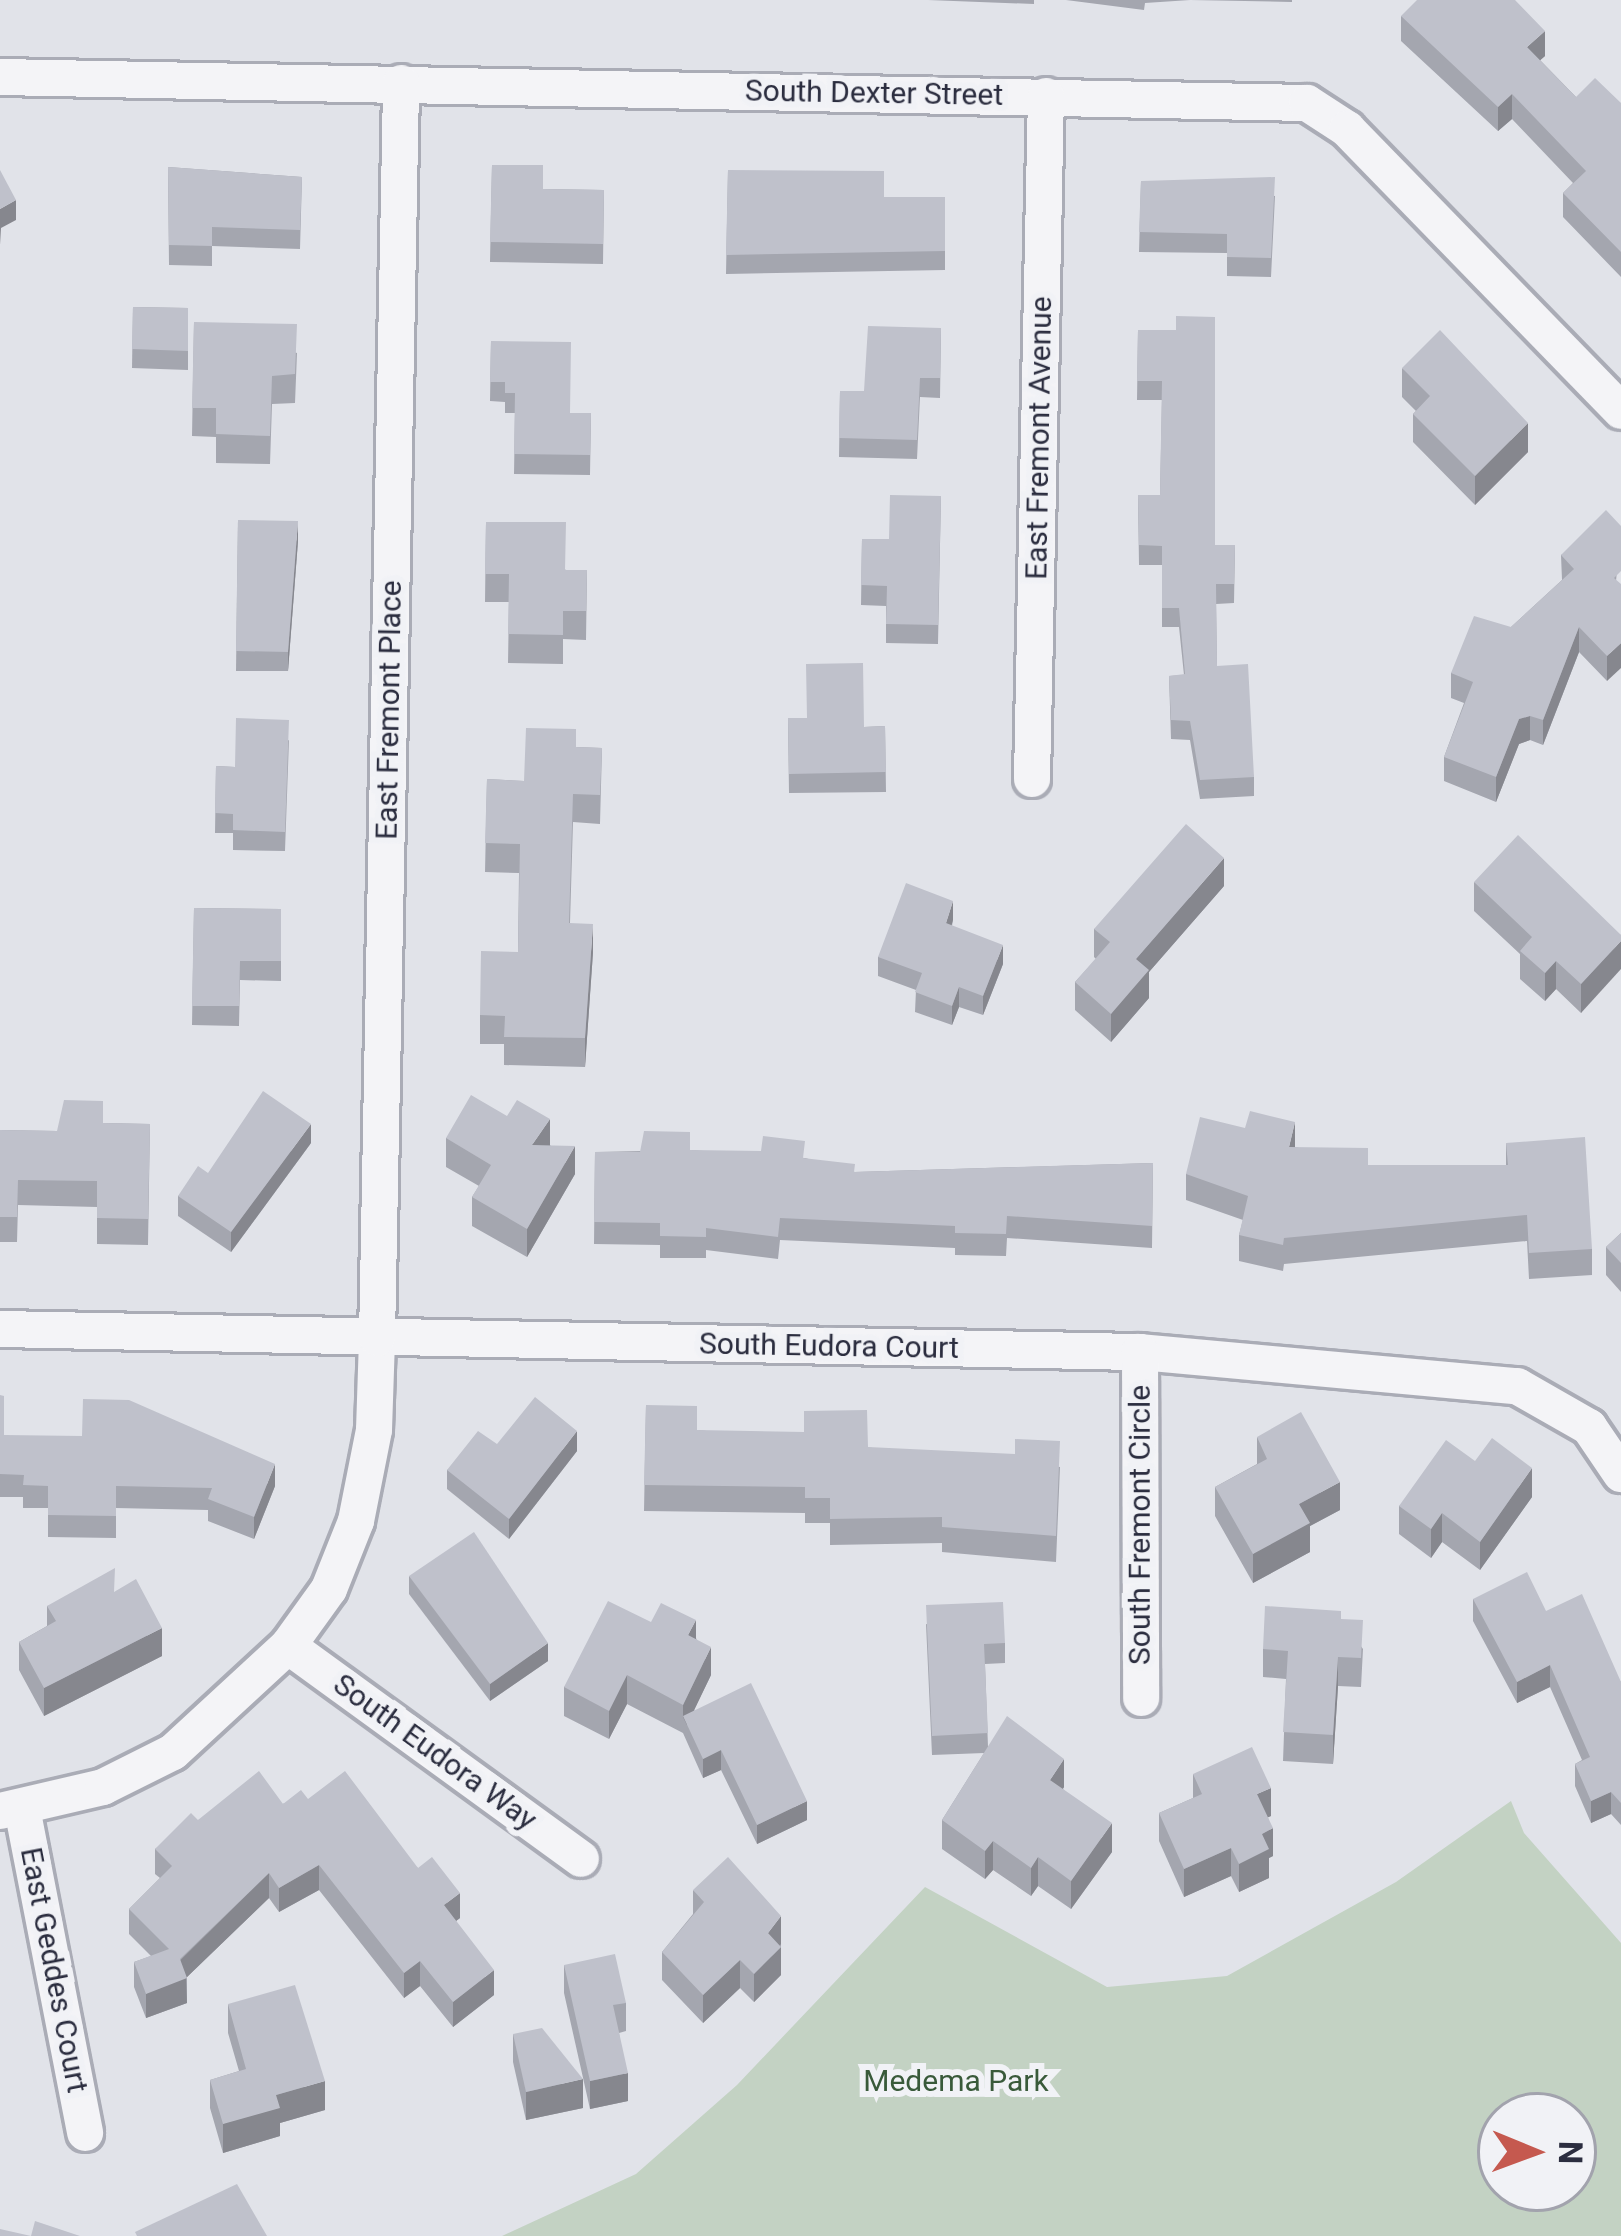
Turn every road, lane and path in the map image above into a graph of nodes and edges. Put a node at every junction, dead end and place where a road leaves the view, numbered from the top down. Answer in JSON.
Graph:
{"nodes":[{"id":1,"x":0,"y":77,"type":"edge"},
{"id":2,"x":401,"y":83,"type":"junction"},
{"id":3,"x":1046,"y":96,"type":"junction"},
{"id":4,"x":1621,"y":411,"type":"edge"},
{"id":5,"x":1032,"y":779,"type":"dead end"},
{"id":6,"x":0,"y":1329,"type":"edge"},
{"id":7,"x":376,"y":1338,"type":"junction"},
{"id":8,"x":1140,"y":1352,"type":"junction"},
{"id":9,"x":1621,"y":1474,"type":"edge"},
{"id":10,"x":288,"y":1646,"type":"junction"},
{"id":11,"x":1141,"y":1698,"type":"dead end"},
{"id":12,"x":11,"y":1809,"type":"edge"},
{"id":13,"x":581,"y":1859,"type":"dead end"},
{"id":14,"x":86,"y":2133,"type":"dead end"}],
"edges":[{"from":1,"to":2,"type":"street","name":"South Dexter Street"},
{"from":2,"to":3,"type":"street","name":"South Dexter Street"},
{"from":2,"to":7,"type":"street","name":"East Fremont Place"},
{"from":3,"to":4,"type":"street","name":"South Dexter Street"},
{"from":3,"to":5,"type":"street","name":"East Fremont Avenue"},
{"from":6,"to":7,"type":"street","name":"South Eudora Court"},
{"from":7,"to":8,"type":"street","name":"South Eudora Court"},
{"from":7,"to":10,"type":"street"},
{"from":8,"to":9,"type":"street","name":"South Eudora Court"},
{"from":8,"to":11,"type":"street","name":"South Fremont Circle"},
{"from":10,"to":12,"type":"street"},
{"from":10,"to":13,"type":"street","name":"South Eudora Way"},
{"from":12,"to":14,"type":"street","name":"East Geddes Court"}]}
